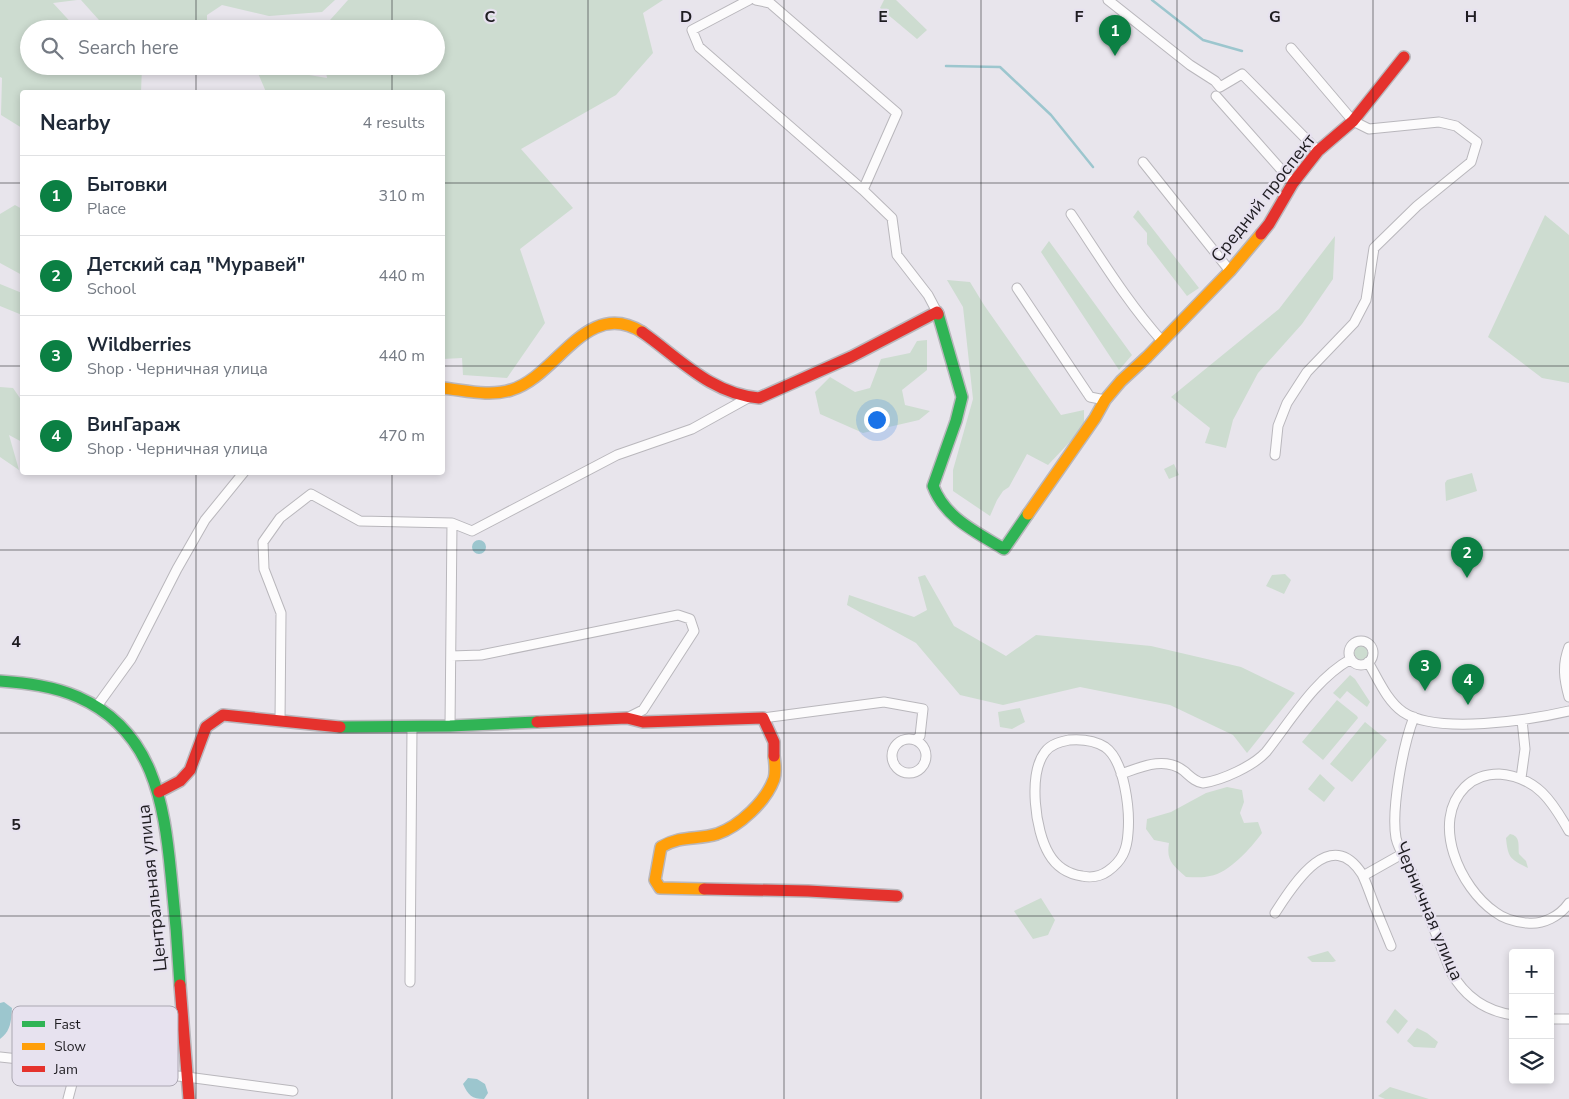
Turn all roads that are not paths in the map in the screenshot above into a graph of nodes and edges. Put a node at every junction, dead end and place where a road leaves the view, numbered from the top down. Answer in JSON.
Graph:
{"nodes":[{"id":1,"x":749,"y":0,"type":"edge"},
{"id":2,"x":756,"y":0,"type":"edge"},
{"id":3,"x":1108,"y":0,"type":"edge"},
{"id":4,"x":1291,"y":48,"type":"dead end"},
{"id":5,"x":1404,"y":57,"type":"dead end"},
{"id":6,"x":1216,"y":96,"type":"dead end"},
{"id":7,"x":1353,"y":121,"type":"junction"},
{"id":8,"x":1318,"y":151,"type":"junction"},
{"id":9,"x":1143,"y":162,"type":"dead end"},
{"id":10,"x":1293,"y":183,"type":"junction"},
{"id":11,"x":863,"y":190,"type":"junction"},
{"id":12,"x":1072,"y":214,"type":"dead end"},
{"id":13,"x":1230,"y":270,"type":"junction"},
{"id":14,"x":1017,"y":288,"type":"dead end"},
{"id":15,"x":937,"y":312,"type":"junction"},
{"id":16,"x":1162,"y":341,"type":"junction"},
{"id":17,"x":445,"y":388,"type":"edge"},
{"id":18,"x":748,"y":398,"type":"junction"},
{"id":19,"x":1105,"y":400,"type":"junction"},
{"id":20,"x":1275,"y":455,"type":"dead end"},
{"id":21,"x":242,"y":475,"type":"edge"},
{"id":22,"x":452,"y":523,"type":"junction"},
{"id":23,"x":1569,"y":647,"type":"edge"},
{"id":24,"x":451,"y":656,"type":"junction"},
{"id":25,"x":1351,"y":658,"type":"junction"},
{"id":26,"x":1368,"y":662,"type":"junction"},
{"id":27,"x":0,"y":681,"type":"edge"},
{"id":28,"x":1569,"y":697,"type":"edge"},
{"id":29,"x":97,"y":706,"type":"junction"},
{"id":30,"x":1569,"y":711,"type":"edge"},
{"id":31,"x":1414,"y":717,"type":"junction"},
{"id":32,"x":627,"y":718,"type":"junction"},
{"id":33,"x":763,"y":718,"type":"junction"},
{"id":34,"x":1522,"y":720,"type":"junction"},
{"id":35,"x":280,"y":721,"type":"junction"},
{"id":36,"x":450,"y":726,"type":"junction"},
{"id":37,"x":412,"y":727,"type":"junction"},
{"id":38,"x":916,"y":740,"type":"dead end"},
{"id":39,"x":1121,"y":774,"type":"junction"},
{"id":40,"x":1520,"y":778,"type":"junction"},
{"id":41,"x":159,"y":792,"type":"junction"},
{"id":42,"x":1569,"y":831,"type":"edge"},
{"id":43,"x":1402,"y":854,"type":"junction"},
{"id":44,"x":1363,"y":876,"type":"junction"},
{"id":45,"x":897,"y":896,"type":"dead end"},
{"id":46,"x":1569,"y":903,"type":"edge"},
{"id":47,"x":1275,"y":914,"type":"dead end"},
{"id":48,"x":1391,"y":946,"type":"dead end"},
{"id":49,"x":410,"y":982,"type":"dead end"},
{"id":50,"x":1509,"y":1014,"type":"edge"},
{"id":51,"x":1554,"y":1019,"type":"edge"},
{"id":52,"x":1569,"y":1019,"type":"edge"},
{"id":53,"x":178,"y":1076,"type":"edge"},
{"id":54,"x":187,"y":1077,"type":"junction"},
{"id":55,"x":71,"y":1086,"type":"edge"},
{"id":56,"x":293,"y":1091,"type":"dead end"},
{"id":57,"x":68,"y":1099,"type":"edge"},
{"id":58,"x":189,"y":1099,"type":"edge"}],
"edges":[{"from":1,"to":11,"type":"street"},
{"from":2,"to":11,"type":"street"},
{"from":3,"to":8,"type":"street"},
{"from":4,"to":7,"type":"street"},
{"from":5,"to":7,"type":"street","name":"Средний проспект"},
{"from":6,"to":10,"type":"street"},
{"from":7,"to":8,"type":"street","name":"Средний проспект"},
{"from":7,"to":20,"type":"street"},
{"from":8,"to":10,"type":"street","name":"Средний проспект"},
{"from":9,"to":13,"type":"street"},
{"from":10,"to":13,"type":"street","name":"Средний проспект"},
{"from":11,"to":15,"type":"street"},
{"from":12,"to":16,"type":"street"},
{"from":13,"to":16,"type":"street","name":"Средний проспект"},
{"from":14,"to":19,"type":"street"},
{"from":15,"to":18,"type":"street"},
{"from":15,"to":19,"type":"street","name":"Средний проспект"},
{"from":16,"to":19,"type":"street","name":"Средний проспект"},
{"from":17,"to":18,"type":"street"},
{"from":18,"to":22,"type":"street"},
{"from":21,"to":29,"type":"street"},
{"from":22,"to":24,"type":"street"},
{"from":22,"to":35,"type":"street"},
{"from":23,"to":28,"type":"street"},
{"from":24,"to":32,"type":"street"},
{"from":24,"to":36,"type":"street"},
{"from":25,"to":26,"type":"street"},
{"from":25,"to":26,"type":"street"},
{"from":25,"to":39,"type":"street"},
{"from":26,"to":31,"type":"street"},
{"from":27,"to":29,"type":"street","name":"Центральная улица"},
{"from":29,"to":41,"type":"street","name":"Центральная улица"},
{"from":30,"to":34,"type":"street"},
{"from":31,"to":34,"type":"street"},
{"from":31,"to":43,"type":"street","name":"Черничная улица"},
{"from":32,"to":33,"type":"street"},
{"from":32,"to":36,"type":"street"},
{"from":33,"to":38,"type":"street"},
{"from":33,"to":45,"type":"street"},
{"from":34,"to":40,"type":"street"},
{"from":35,"to":37,"type":"street"},
{"from":35,"to":41,"type":"street"},
{"from":36,"to":37,"type":"street"},
{"from":37,"to":49,"type":"street"},
{"from":39,"to":39,"type":"street"},
{"from":40,"to":42,"type":"street"},
{"from":40,"to":46,"type":"street"},
{"from":41,"to":54,"type":"street","name":"Центральная улица"},
{"from":43,"to":44,"type":"street"},
{"from":43,"to":50,"type":"street","name":"Черничная улица"},
{"from":44,"to":47,"type":"street"},
{"from":44,"to":48,"type":"street"},
{"from":51,"to":52,"type":"street"},
{"from":53,"to":54,"type":"street"},
{"from":54,"to":56,"type":"street"},
{"from":54,"to":58,"type":"street","name":"Центральная улица"},
{"from":55,"to":57,"type":"street"}]}
